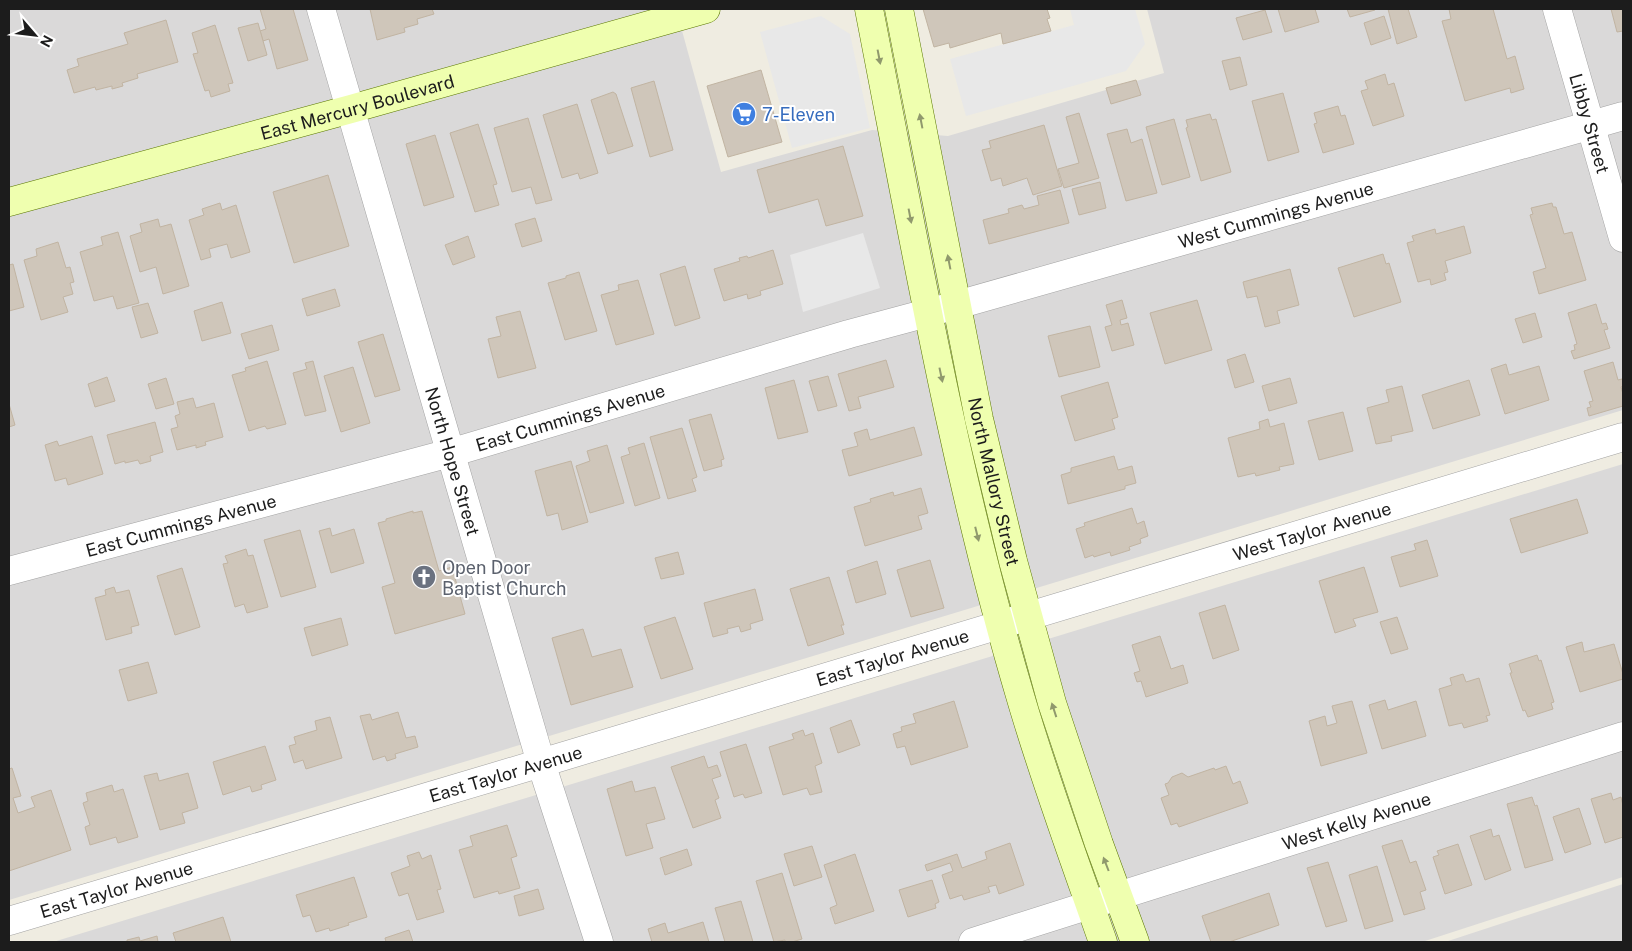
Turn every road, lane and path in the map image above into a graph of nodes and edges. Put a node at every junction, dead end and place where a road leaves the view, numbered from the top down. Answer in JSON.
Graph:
{"nodes":[{"id":1,"x":321,"y":9,"type":"edge"},
{"id":2,"x":706,"y":9,"type":"edge"},
{"id":3,"x":869,"y":9,"type":"edge"},
{"id":4,"x":899,"y":9,"type":"edge"},
{"id":5,"x":1558,"y":9,"type":"edge"},
{"id":6,"x":352,"y":109,"type":"junction"},
{"id":7,"x":1623,"y":116,"type":"edge"},
{"id":8,"x":1590,"y":125,"type":"junction"},
{"id":9,"x":9,"y":202,"type":"edge"},
{"id":10,"x":1623,"y":238,"type":"edge"},
{"id":11,"x":957,"y":305,"type":"junction"},
{"id":12,"x":928,"y":313,"type":"junction"},
{"id":13,"x":1623,"y":437,"type":"edge"},
{"id":14,"x":450,"y":453,"type":"junction"},
{"id":15,"x":9,"y":571,"type":"edge"},
{"id":16,"x":1029,"y":616,"type":"junction"},
{"id":17,"x":1000,"y":624,"type":"junction"},
{"id":18,"x":1623,"y":736,"type":"edge"},
{"id":19,"x":541,"y":763,"type":"junction"},
{"id":20,"x":1119,"y":896,"type":"junction"},
{"id":21,"x":1090,"y":905,"type":"junction"},
{"id":22,"x":9,"y":921,"type":"edge"},
{"id":23,"x":598,"y":942,"type":"edge"},
{"id":24,"x":973,"y":942,"type":"edge"},
{"id":25,"x":1103,"y":942,"type":"edge"},
{"id":26,"x":1135,"y":942,"type":"edge"}],
"edges":[{"from":1,"to":6,"type":"street","name":"North Hope Street"},
{"from":2,"to":6,"type":"main road","name":"East Mercury Boulevard"},
{"from":3,"to":12,"type":"main road","name":"North Mallory Street","one_way":true},
{"from":11,"to":4,"type":"main road","name":"North Mallory Street","one_way":true},
{"from":5,"to":8,"type":"street","name":"Libby Street"},
{"from":6,"to":9,"type":"main road","name":"East Mercury Boulevard"},
{"from":6,"to":14,"type":"street","name":"North Hope Street"},
{"from":7,"to":8,"type":"street","name":"West Cummings Avenue"},
{"from":8,"to":10,"type":"street","name":"Libby Street"},
{"from":8,"to":11,"type":"street","name":"West Cummings Avenue"},
{"from":11,"to":12,"type":"street","name":"West Cummings Avenue"},
{"from":11,"to":16,"type":"main road","name":"North Mallory Street"},
{"from":12,"to":14,"type":"street","name":"East Cummings Avenue"},
{"from":12,"to":17,"type":"main road","name":"North Mallory Street","one_way":true},
{"from":13,"to":16,"type":"street","name":"West Taylor Avenue"},
{"from":14,"to":15,"type":"street","name":"East Cummings Avenue"},
{"from":14,"to":19,"type":"street","name":"North Hope Street"},
{"from":16,"to":17,"type":"street","name":"West Taylor Avenue"},
{"from":20,"to":16,"type":"main road","name":"North Mallory Street","one_way":true},
{"from":17,"to":19,"type":"street","name":"East Taylor Avenue"},
{"from":17,"to":21,"type":"main road","name":"North Mallory Street"},
{"from":18,"to":20,"type":"street","name":"West Kelly Avenue"},
{"from":19,"to":22,"type":"street","name":"East Taylor Avenue"},
{"from":19,"to":23,"type":"street","name":"North Hope Street"},
{"from":20,"to":21,"type":"street","name":"West Kelly Avenue"},
{"from":20,"to":26,"type":"main road","name":"North Mallory Street"},
{"from":21,"to":24,"type":"street","name":"West Kelly Avenue"},
{"from":21,"to":25,"type":"main road","name":"North Mallory Street"}]}
